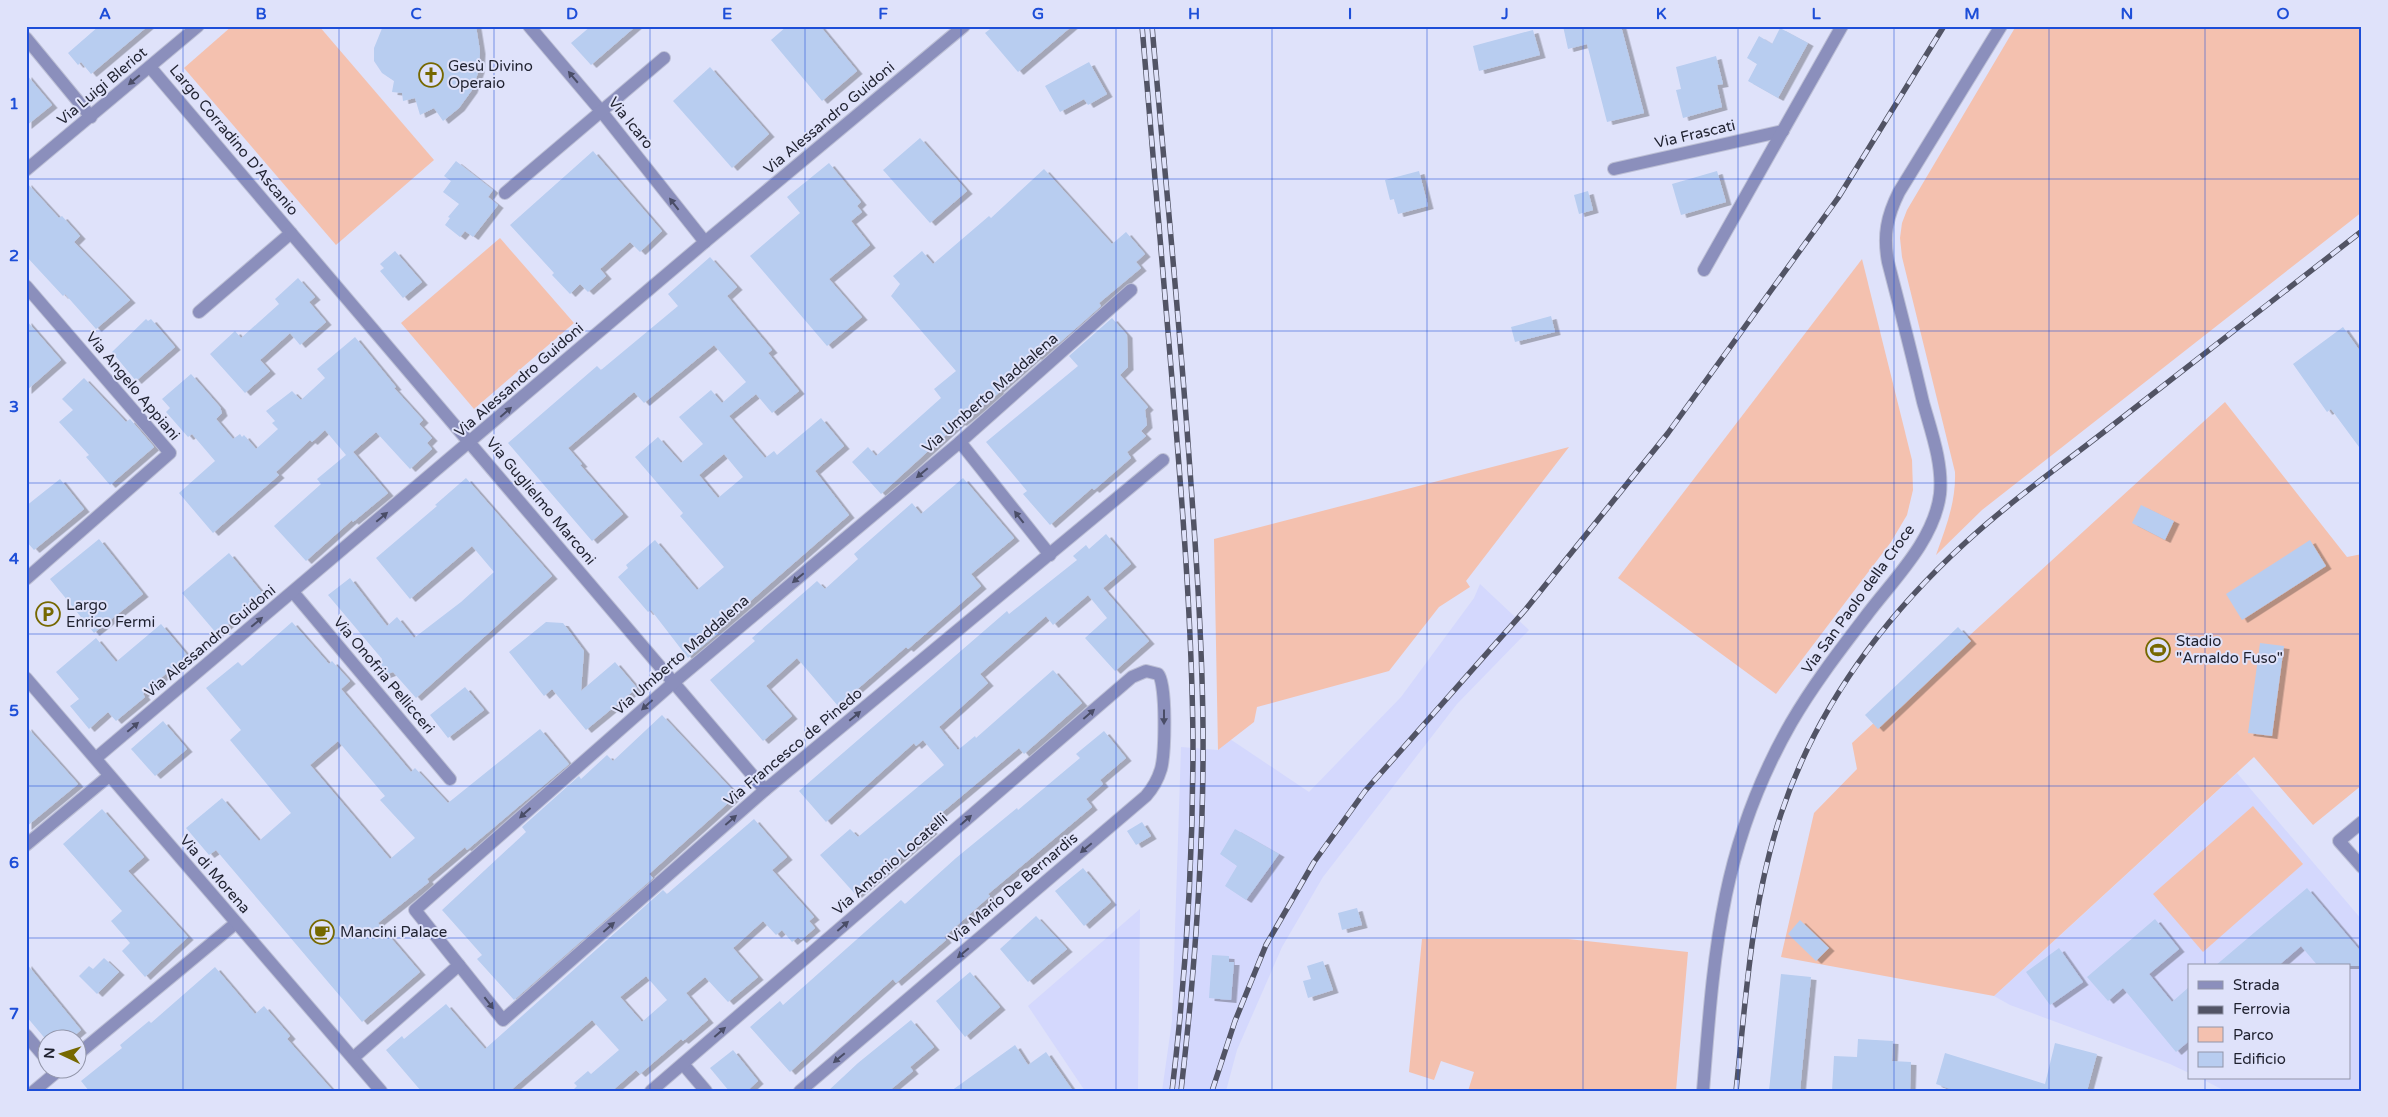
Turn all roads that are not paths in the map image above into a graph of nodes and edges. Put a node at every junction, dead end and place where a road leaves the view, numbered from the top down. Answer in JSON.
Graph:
{"nodes":[{"id":1,"x":198,"y":26,"type":"edge"},
{"id":2,"x":529,"y":26,"type":"edge"},
{"id":3,"x":964,"y":26,"type":"edge"},
{"id":4,"x":1842,"y":26,"type":"edge"},
{"id":5,"x":2001,"y":26,"type":"edge"},
{"id":6,"x":26,"y":38,"type":"edge"},
{"id":7,"x":664,"y":58,"type":"dead end"},
{"id":8,"x":150,"y":67,"type":"junction"},
{"id":9,"x":601,"y":111,"type":"junction"},
{"id":10,"x":91,"y":117,"type":"junction"},
{"id":11,"x":1783,"y":131,"type":"junction"},
{"id":12,"x":1614,"y":169,"type":"dead end"},
{"id":13,"x":26,"y":170,"type":"edge"},
{"id":14,"x":505,"y":193,"type":"dead end"},
{"id":15,"x":291,"y":233,"type":"junction"},
{"id":16,"x":705,"y":242,"type":"junction"},
{"id":17,"x":1704,"y":270,"type":"dead end"},
{"id":18,"x":26,"y":286,"type":"edge"},
{"id":19,"x":1131,"y":290,"type":"dead end"},
{"id":20,"x":199,"y":312,"type":"dead end"},
{"id":21,"x":471,"y":442,"type":"junction"},
{"id":22,"x":960,"y":442,"type":"junction"},
{"id":23,"x":1163,"y":460,"type":"dead end"},
{"id":24,"x":1050,"y":555,"type":"junction"},
{"id":25,"x":26,"y":579,"type":"edge"},
{"id":26,"x":293,"y":592,"type":"junction"},
{"id":27,"x":1155,"y":672,"type":"joint"},
{"id":28,"x":26,"y":678,"type":"edge"},
{"id":29,"x":673,"y":682,"type":"junction"},
{"id":30,"x":96,"y":758,"type":"junction"},
{"id":31,"x":109,"y":776,"type":"junction"},
{"id":32,"x":450,"y":779,"type":"dead end"},
{"id":33,"x":766,"y":790,"type":"junction"},
{"id":34,"x":2362,"y":822,"type":"edge"},
{"id":35,"x":26,"y":845,"type":"edge"},
{"id":36,"x":2362,"y":867,"type":"edge"},
{"id":37,"x":236,"y":923,"type":"junction"},
{"id":38,"x":459,"y":965,"type":"junction"},
{"id":39,"x":26,"y":1035,"type":"edge"},
{"id":40,"x":88,"y":1046,"type":"edge"},
{"id":41,"x":38,"y":1049,"type":"edge"},
{"id":42,"x":353,"y":1058,"type":"junction"},
{"id":43,"x":683,"y":1064,"type":"junction"},
{"id":44,"x":46,"y":1080,"type":"edge"},
{"id":45,"x":34,"y":1091,"type":"edge"},
{"id":46,"x":381,"y":1091,"type":"edge"},
{"id":47,"x":651,"y":1091,"type":"edge"},
{"id":48,"x":706,"y":1091,"type":"edge"},
{"id":49,"x":800,"y":1091,"type":"edge"},
{"id":50,"x":1703,"y":1091,"type":"edge"}],
"edges":[{"from":1,"to":8,"type":"street","name":"Via Luigi Bleriot"},
{"from":9,"to":2,"type":"street","name":"Via Icaro","one_way":true},
{"from":3,"to":16,"type":"street","name":"Via Alessandro Guidoni"},
{"from":4,"to":11,"type":"street"},
{"from":5,"to":50,"type":"street","name":"Via San Paolo della Croce"},
{"from":6,"to":10,"type":"street"},
{"from":7,"to":9,"type":"street"},
{"from":8,"to":10,"type":"street","name":"Via Luigi Bleriot","one_way":true},
{"from":8,"to":15,"type":"street","name":"Largo Corradino D'Ascanio"},
{"from":9,"to":14,"type":"street"},
{"from":16,"to":9,"type":"street","name":"Via Icaro","one_way":true},
{"from":10,"to":13,"type":"street","name":"Via Luigi Bleriot"},
{"from":11,"to":12,"type":"street","name":"Via Frascati"},
{"from":11,"to":17,"type":"street"},
{"from":15,"to":20,"type":"street","name":"Largo Corradino D'Ascanio"},
{"from":15,"to":21,"type":"street","name":"Via Guglielmo Marconi"},
{"from":21,"to":16,"type":"street","name":"Via Alessandro Guidoni","one_way":true},
{"from":18,"to":25,"type":"street","name":"Via Angelo Appiani"},
{"from":19,"to":22,"type":"street","name":"Via Umberto Maddalena"},
{"from":26,"to":21,"type":"street","name":"Via Alessandro Guidoni","one_way":true},
{"from":21,"to":29,"type":"street","name":"Via Guglielmo Marconi"},
{"from":24,"to":22,"type":"street","one_way":true},
{"from":22,"to":29,"type":"street","name":"Via Umberto Maddalena","one_way":true},
{"from":23,"to":24,"type":"street","name":"Via Francesco de Pinedo"},
{"from":33,"to":24,"type":"street","name":"Via Francesco de Pinedo","one_way":true},
{"from":30,"to":26,"type":"street","name":"Via Alessandro Guidoni","one_way":true},
{"from":26,"to":32,"type":"street","name":"Via Onofria Pellicceri"},
{"from":43,"to":27,"type":"street","name":"Via Antonio Locatelli","one_way":true},
{"from":27,"to":49,"type":"street","name":"Via Mario De Bernardis","one_way":true},
{"from":28,"to":30,"type":"street","name":"Via di Morena"},
{"from":29,"to":33,"type":"street","name":"Via Guglielmo Marconi"},
{"from":29,"to":38,"type":"street","name":"Via Umberto Maddalena","one_way":true},
{"from":30,"to":31,"type":"street","name":"Via di Morena"},
{"from":31,"to":35,"type":"street"},
{"from":31,"to":37,"type":"street","name":"Via di Morena"},
{"from":38,"to":33,"type":"street","name":"Via Francesco de Pinedo","one_way":true},
{"from":34,"to":36,"type":"street"},
{"from":37,"to":40,"type":"street"},
{"from":37,"to":42,"type":"street","name":"Via di Morena"},
{"from":38,"to":42,"type":"street"},
{"from":39,"to":41,"type":"street"},
{"from":42,"to":46,"type":"street","name":"Via di Morena"},
{"from":43,"to":47,"type":"street","name":"Via Antonio Locatelli"},
{"from":43,"to":48,"type":"street"},
{"from":44,"to":45,"type":"street"}]}
